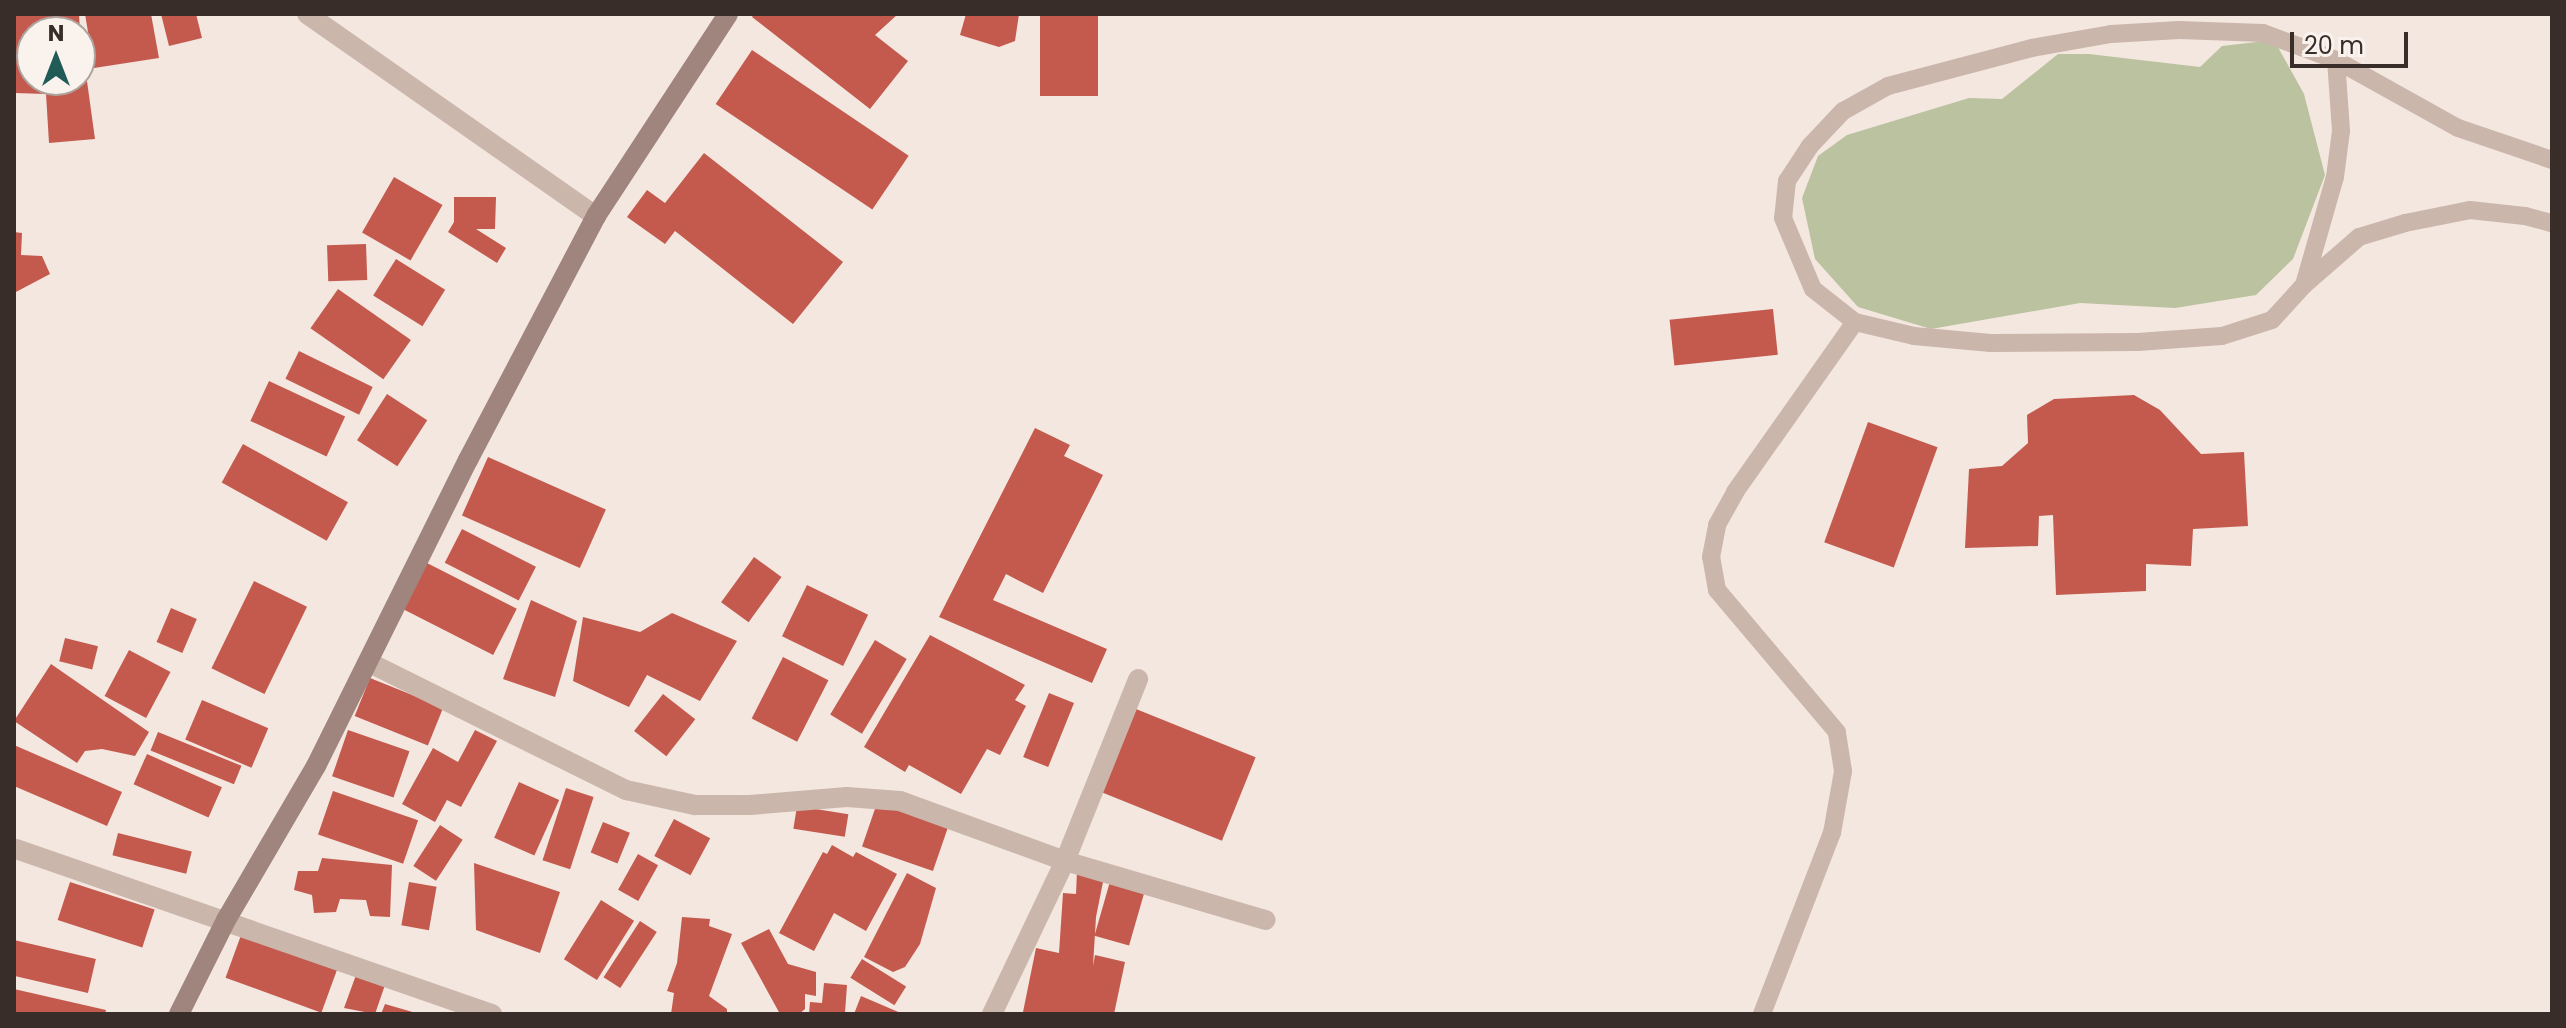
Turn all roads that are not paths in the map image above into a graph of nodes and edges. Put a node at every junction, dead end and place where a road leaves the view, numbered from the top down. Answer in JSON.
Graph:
{"nodes":[{"id":1,"x":307,"y":14,"type":"edge"},
{"id":2,"x":728,"y":14,"type":"edge"},
{"id":3,"x":2336,"y":60,"type":"junction"},
{"id":4,"x":2552,"y":160,"type":"edge"},
{"id":5,"x":596,"y":216,"type":"junction"},
{"id":6,"x":2552,"y":223,"type":"edge"},
{"id":7,"x":2304,"y":285,"type":"junction"},
{"id":8,"x":1855,"y":322,"type":"junction"},
{"id":9,"x":370,"y":663,"type":"junction"},
{"id":10,"x":1138,"y":679,"type":"dead end"},
{"id":11,"x":16,"y":849,"type":"edge"},
{"id":12,"x":1065,"y":861,"type":"junction"},
{"id":13,"x":226,"y":920,"type":"junction"},
{"id":14,"x":1265,"y":920,"type":"dead end"},
{"id":15,"x":179,"y":1014,"type":"edge"},
{"id":16,"x":492,"y":1014,"type":"edge"},
{"id":17,"x":992,"y":1014,"type":"edge"},
{"id":18,"x":1762,"y":1014,"type":"edge"}],
"edges":[{"from":1,"to":5,"type":"street"},
{"from":2,"to":5,"type":"street"},
{"from":3,"to":4,"type":"lane"},
{"from":3,"to":7,"type":"lane"},
{"from":3,"to":8,"type":"lane"},
{"from":5,"to":9,"type":"street"},
{"from":6,"to":7,"type":"lane"},
{"from":7,"to":8,"type":"lane"},
{"from":8,"to":18,"type":"lane"},
{"from":9,"to":12,"type":"street"},
{"from":9,"to":13,"type":"street"},
{"from":10,"to":12,"type":"street"},
{"from":11,"to":13,"type":"street"},
{"from":12,"to":14,"type":"street"},
{"from":12,"to":17,"type":"street"},
{"from":13,"to":15,"type":"street"},
{"from":13,"to":16,"type":"street"}]}
